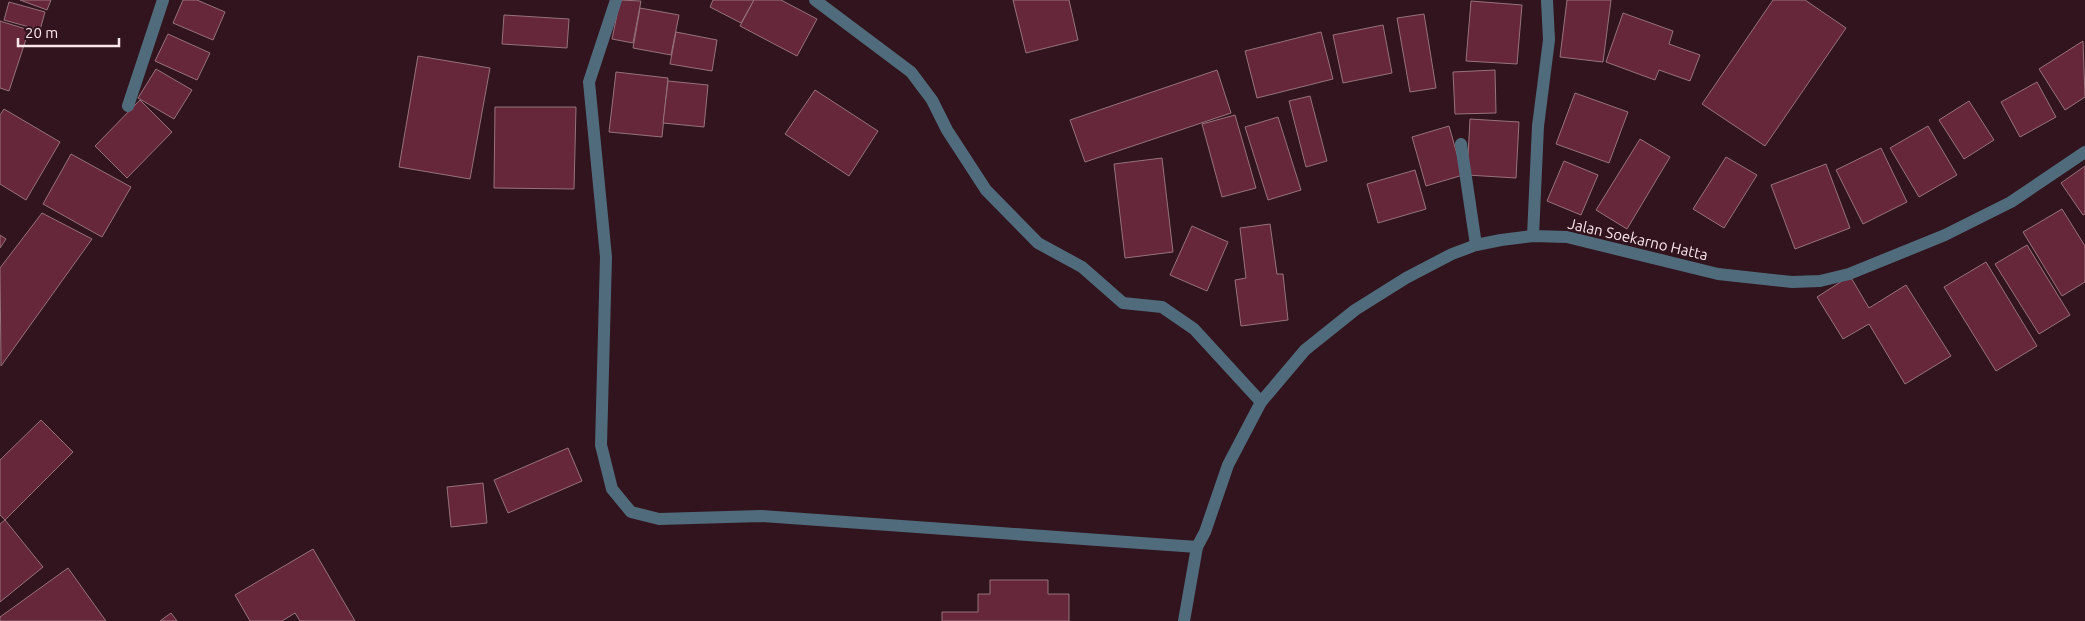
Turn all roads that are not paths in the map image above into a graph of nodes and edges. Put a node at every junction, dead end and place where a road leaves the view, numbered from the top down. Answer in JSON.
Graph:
{"nodes":[{"id":1,"x":163,"y":0,"type":"edge"},
{"id":2,"x":616,"y":0,"type":"edge"},
{"id":3,"x":814,"y":0,"type":"edge"},
{"id":4,"x":1547,"y":0,"type":"edge"},
{"id":5,"x":128,"y":106,"type":"dead end"},
{"id":6,"x":1461,"y":144,"type":"dead end"},
{"id":7,"x":2085,"y":152,"type":"edge"},
{"id":8,"x":1533,"y":236,"type":"junction"},
{"id":9,"x":1476,"y":245,"type":"junction"},
{"id":10,"x":1261,"y":402,"type":"junction"},
{"id":11,"x":1197,"y":547,"type":"junction"},
{"id":12,"x":1184,"y":621,"type":"edge"}],
"edges":[{"from":1,"to":5,"type":"street"},
{"from":2,"to":11,"type":"street"},
{"from":3,"to":10,"type":"street"},
{"from":4,"to":8,"type":"street"},
{"from":6,"to":9,"type":"street"},
{"from":7,"to":8,"type":"street","name":"Jalan Soekarno Hatta"},
{"from":8,"to":9,"type":"street","name":"Jalan Soekarno Hatta"},
{"from":9,"to":10,"type":"street","name":"Jalan Soekarno Hatta"},
{"from":10,"to":11,"type":"street","name":"Jalan Soekarno Hatta"},
{"from":11,"to":12,"type":"street","name":"Jalan Soekarno Hatta"}]}
